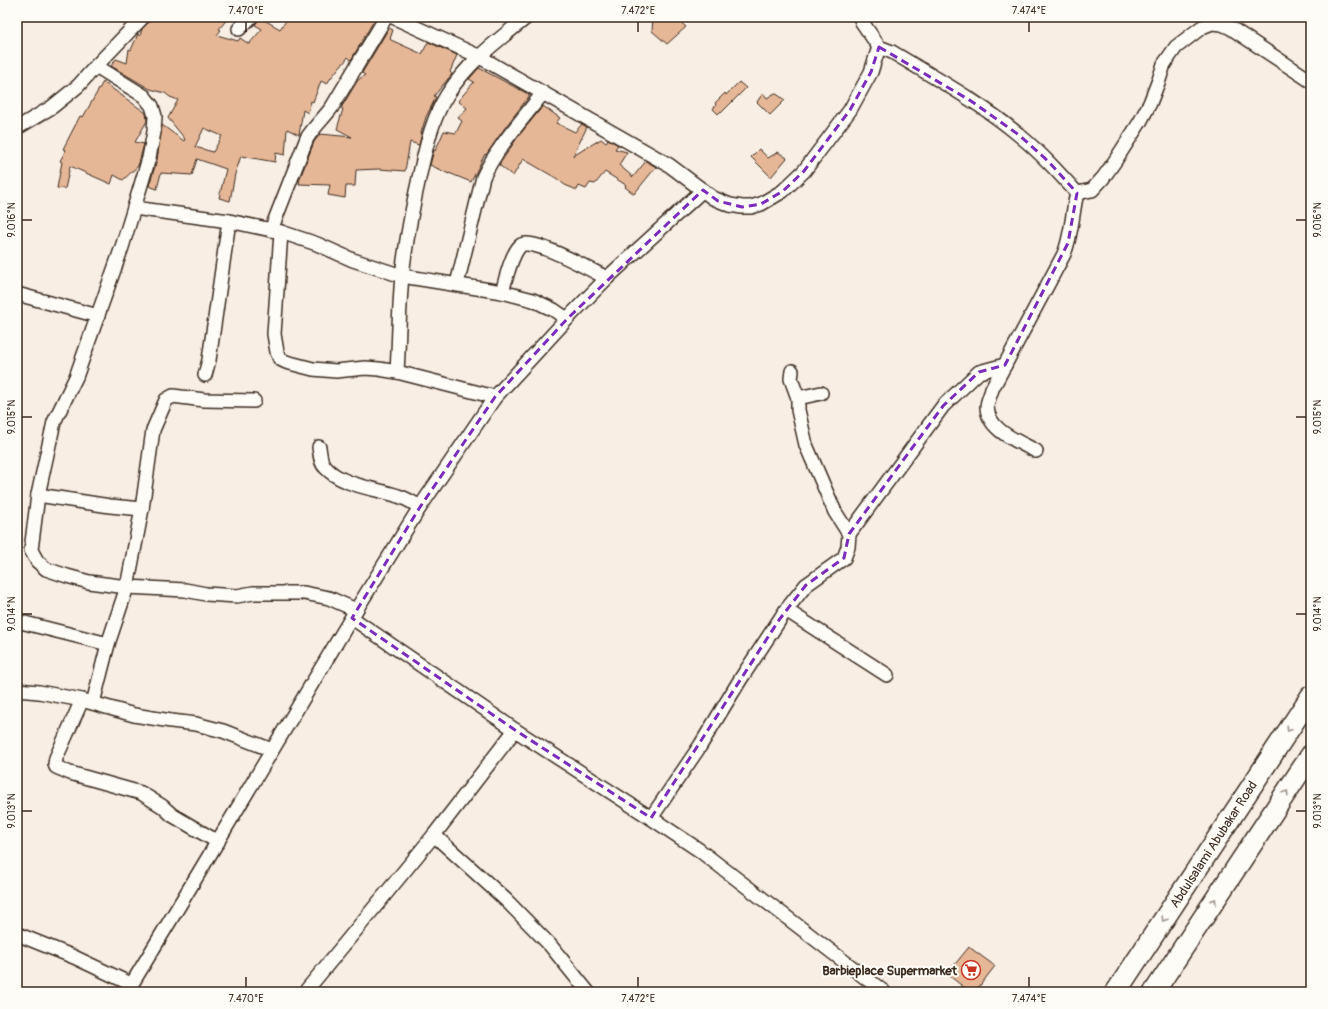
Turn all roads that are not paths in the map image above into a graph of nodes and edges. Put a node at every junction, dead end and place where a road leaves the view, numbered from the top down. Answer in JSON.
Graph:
{"nodes":[{"id":1,"x":143,"y":17,"type":"edge"},
{"id":2,"x":251,"y":17,"type":"edge"},
{"id":3,"x":386,"y":17,"type":"edge"},
{"id":4,"x":393,"y":17,"type":"edge"},
{"id":5,"x":527,"y":17,"type":"edge"},
{"id":6,"x":860,"y":17,"type":"edge"},
{"id":7,"x":239,"y":29,"type":"dead end"},
{"id":8,"x":879,"y":47,"type":"junction"},
{"id":9,"x":478,"y":56,"type":"junction"},
{"id":10,"x":96,"y":66,"type":"junction"},
{"id":11,"x":1311,"y":81,"type":"edge"},
{"id":12,"x":544,"y":93,"type":"junction"},
{"id":13,"x":17,"y":128,"type":"edge"},
{"id":14,"x":703,"y":190,"type":"junction"},
{"id":15,"x":1077,"y":193,"type":"junction"},
{"id":16,"x":134,"y":208,"type":"junction"},
{"id":17,"x":229,"y":221,"type":"junction"},
{"id":18,"x":276,"y":231,"type":"junction"},
{"id":19,"x":402,"y":276,"type":"junction"},
{"id":20,"x":607,"y":278,"type":"junction"},
{"id":21,"x":457,"y":284,"type":"junction"},
{"id":22,"x":502,"y":292,"type":"junction"},
{"id":23,"x":17,"y":294,"type":"edge"},
{"id":24,"x":98,"y":316,"type":"junction"},
{"id":25,"x":567,"y":319,"type":"junction"},
{"id":26,"x":1005,"y":364,"type":"junction"},
{"id":27,"x":792,"y":371,"type":"dead end"},
{"id":28,"x":397,"y":372,"type":"junction"},
{"id":29,"x":205,"y":375,"type":"dead end"},
{"id":30,"x":821,"y":393,"type":"dead end"},
{"id":31,"x":495,"y":397,"type":"junction"},
{"id":32,"x":798,"y":398,"type":"junction"},
{"id":33,"x":254,"y":401,"type":"dead end"},
{"id":34,"x":319,"y":447,"type":"dead end"},
{"id":35,"x":1036,"y":451,"type":"dead end"},
{"id":36,"x":38,"y":495,"type":"junction"},
{"id":37,"x":420,"y":507,"type":"junction"},
{"id":38,"x":142,"y":509,"type":"junction"},
{"id":39,"x":849,"y":534,"type":"junction"},
{"id":40,"x":127,"y":587,"type":"junction"},
{"id":41,"x":786,"y":610,"type":"junction"},
{"id":42,"x":354,"y":614,"type":"junction"},
{"id":43,"x":17,"y":621,"type":"edge"},
{"id":44,"x":108,"y":644,"type":"junction"},
{"id":45,"x":887,"y":675,"type":"dead end"},
{"id":46,"x":17,"y":690,"type":"edge"},
{"id":47,"x":1311,"y":696,"type":"edge"},
{"id":48,"x":88,"y":702,"type":"junction"},
{"id":49,"x":515,"y":730,"type":"junction"},
{"id":50,"x":272,"y":750,"type":"junction"},
{"id":51,"x":1311,"y":755,"type":"edge"},
{"id":52,"x":651,"y":818,"type":"junction"},
{"id":53,"x":434,"y":835,"type":"junction"},
{"id":54,"x":218,"y":842,"type":"junction"},
{"id":55,"x":17,"y":934,"type":"edge"},
{"id":56,"x":129,"y":988,"type":"edge"},
{"id":57,"x":305,"y":992,"type":"edge"},
{"id":58,"x":588,"y":992,"type":"edge"},
{"id":59,"x":884,"y":992,"type":"edge"},
{"id":60,"x":1116,"y":992,"type":"edge"},
{"id":61,"x":1154,"y":992,"type":"edge"}],
"edges":[{"from":1,"to":10,"type":"street"},
{"from":2,"to":7,"type":"street"},
{"from":3,"to":18,"type":"street"},
{"from":4,"to":9,"type":"street"},
{"from":5,"to":9,"type":"street"},
{"from":6,"to":8,"type":"street"},
{"from":8,"to":14,"type":"street"},
{"from":8,"to":15,"type":"street"},
{"from":9,"to":12,"type":"street"},
{"from":9,"to":19,"type":"street"},
{"from":10,"to":13,"type":"street"},
{"from":10,"to":16,"type":"street"},
{"from":11,"to":15,"type":"street"},
{"from":12,"to":14,"type":"street"},
{"from":12,"to":21,"type":"street"},
{"from":14,"to":20,"type":"street"},
{"from":15,"to":26,"type":"street"},
{"from":16,"to":17,"type":"street"},
{"from":16,"to":24,"type":"street"},
{"from":17,"to":18,"type":"street"},
{"from":17,"to":29,"type":"street"},
{"from":18,"to":19,"type":"street"},
{"from":18,"to":28,"type":"street"},
{"from":19,"to":21,"type":"street"},
{"from":19,"to":28,"type":"street"},
{"from":20,"to":22,"type":"street"},
{"from":20,"to":25,"type":"street"},
{"from":21,"to":22,"type":"street"},
{"from":22,"to":25,"type":"street"},
{"from":23,"to":24,"type":"street"},
{"from":24,"to":36,"type":"street"},
{"from":25,"to":31,"type":"street"},
{"from":26,"to":35,"type":"street"},
{"from":26,"to":39,"type":"street"},
{"from":27,"to":32,"type":"street"},
{"from":28,"to":31,"type":"street"},
{"from":30,"to":32,"type":"street"},
{"from":31,"to":37,"type":"street"},
{"from":32,"to":39,"type":"street"},
{"from":33,"to":38,"type":"street"},
{"from":34,"to":37,"type":"street"},
{"from":36,"to":38,"type":"street"},
{"from":36,"to":40,"type":"street"},
{"from":37,"to":42,"type":"street"},
{"from":38,"to":40,"type":"street"},
{"from":39,"to":41,"type":"street"},
{"from":40,"to":42,"type":"street"},
{"from":40,"to":44,"type":"street"},
{"from":41,"to":45,"type":"street"},
{"from":41,"to":52,"type":"street"},
{"from":42,"to":49,"type":"street"},
{"from":42,"to":50,"type":"street"},
{"from":43,"to":44,"type":"street"},
{"from":44,"to":48,"type":"street"},
{"from":46,"to":48,"type":"street"},
{"from":47,"to":60,"type":"main road","name":"Abdulsalami Abubakar Road","one_way":true},
{"from":48,"to":50,"type":"street"},
{"from":48,"to":54,"type":"street"},
{"from":49,"to":52,"type":"street"},
{"from":49,"to":53,"type":"street"},
{"from":50,"to":54,"type":"street"},
{"from":61,"to":51,"type":"main road","one_way":true},
{"from":52,"to":59,"type":"street"},
{"from":53,"to":57,"type":"street"},
{"from":53,"to":58,"type":"street"},
{"from":54,"to":56,"type":"street"},
{"from":55,"to":56,"type":"street"}]}
